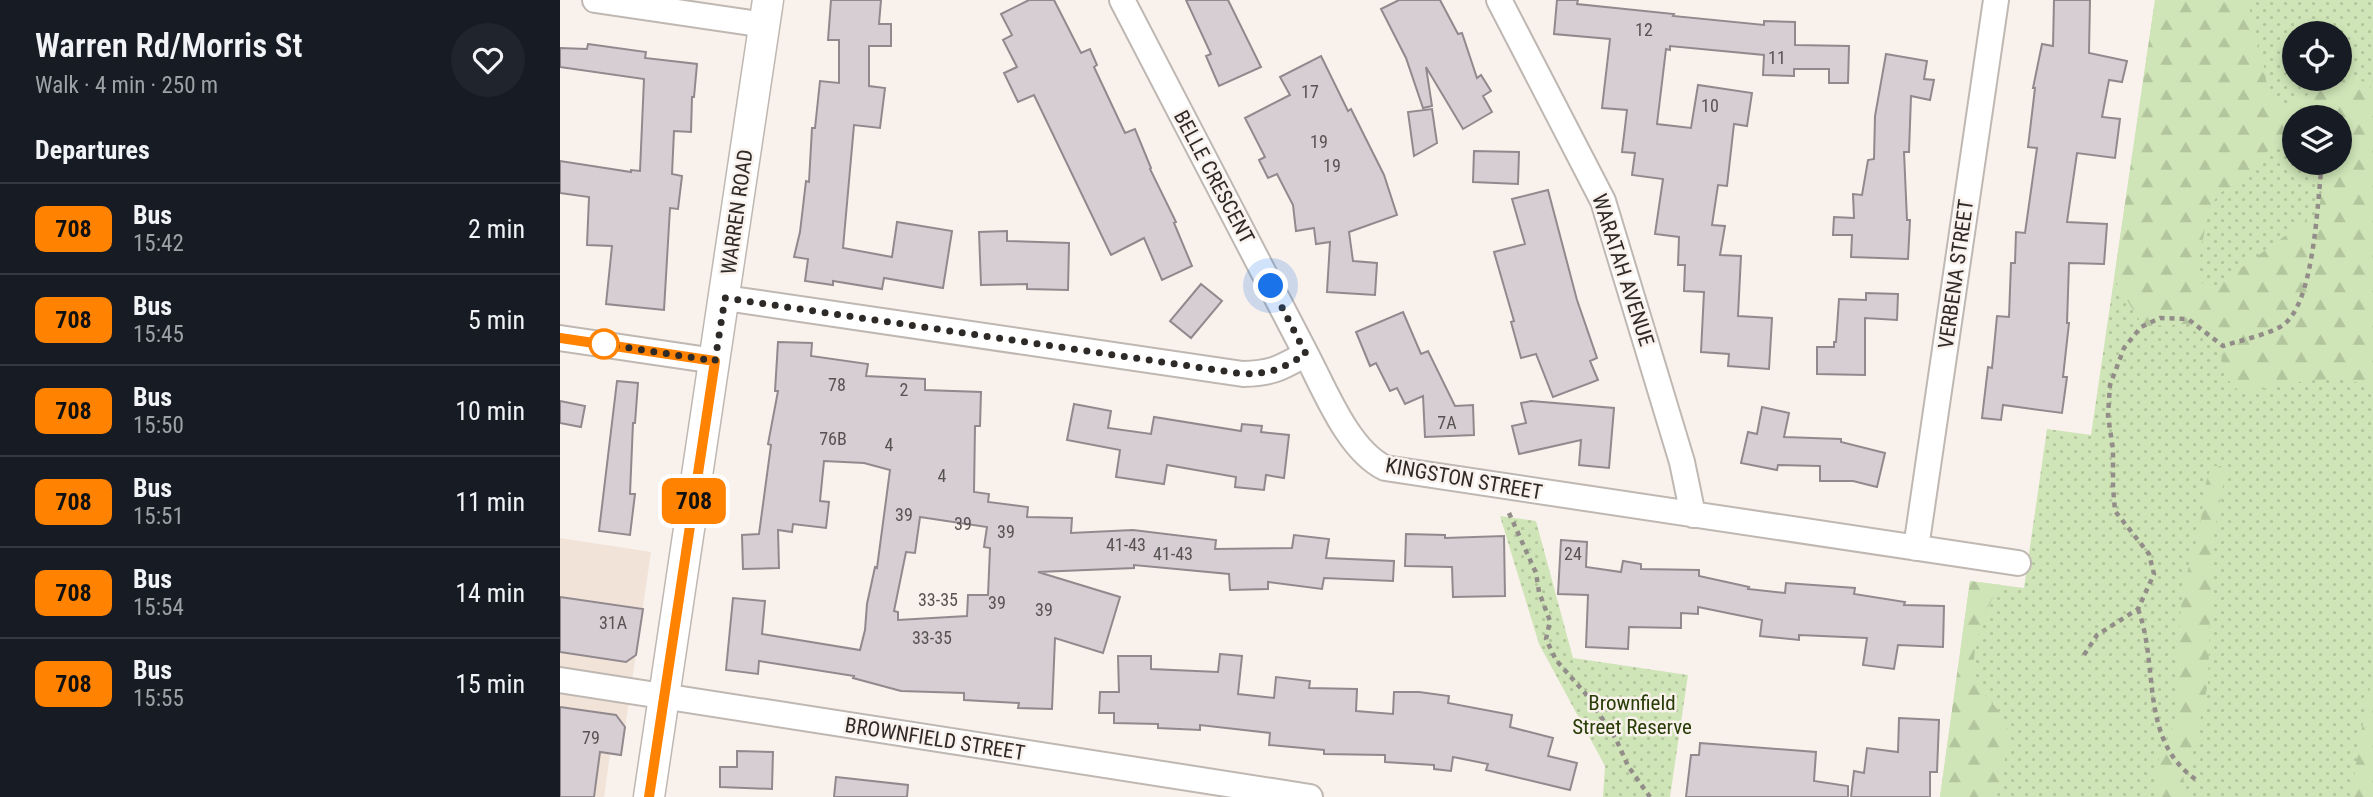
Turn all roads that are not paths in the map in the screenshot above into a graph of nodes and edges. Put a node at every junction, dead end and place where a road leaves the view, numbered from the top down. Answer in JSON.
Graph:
{"nodes":[{"id":1,"x":595,"y":0,"type":"edge"},
{"id":2,"x":1122,"y":0,"type":"edge"},
{"id":3,"x":1499,"y":0,"type":"edge"},
{"id":4,"x":1996,"y":0,"type":"edge"},
{"id":5,"x":766,"y":13,"type":"edge"},
{"id":6,"x":725,"y":298,"type":"junction"},
{"id":7,"x":560,"y":338,"type":"edge"},
{"id":8,"x":1306,"y":354,"type":"junction"},
{"id":9,"x":715,"y":361,"type":"junction"},
{"id":10,"x":1693,"y":515,"type":"junction"},
{"id":11,"x":1916,"y":548,"type":"junction"},
{"id":12,"x":2018,"y":563,"type":"dead end"},
{"id":13,"x":560,"y":680,"type":"edge"},
{"id":14,"x":665,"y":696,"type":"junction"},
{"id":15,"x":649,"y":797,"type":"edge"},
{"id":16,"x":1310,"y":797,"type":"edge"}],
"edges":[{"from":1,"to":5,"type":"street"},
{"from":2,"to":8,"type":"street","name":"BELLE CRESCENT"},
{"from":3,"to":10,"type":"street","name":"WARATAH AVENUE"},
{"from":4,"to":11,"type":"street","name":"VERBENA STREET"},
{"from":5,"to":6,"type":"street","name":"WARREN ROAD"},
{"from":6,"to":8,"type":"street"},
{"from":6,"to":9,"type":"street","name":"WARREN ROAD"},
{"from":7,"to":9,"type":"street"},
{"from":8,"to":10,"type":"street","name":"KINGSTON STREET"},
{"from":9,"to":14,"type":"street","name":"WARREN ROAD"},
{"from":10,"to":11,"type":"street","name":"KINGSTON STREET"},
{"from":11,"to":12,"type":"street","name":"KINGSTON STREET"},
{"from":13,"to":14,"type":"street","name":"BROWNFIELD STREET"},
{"from":14,"to":15,"type":"street","name":"WARREN ROAD"},
{"from":14,"to":16,"type":"street","name":"BROWNFIELD STREET"}]}
